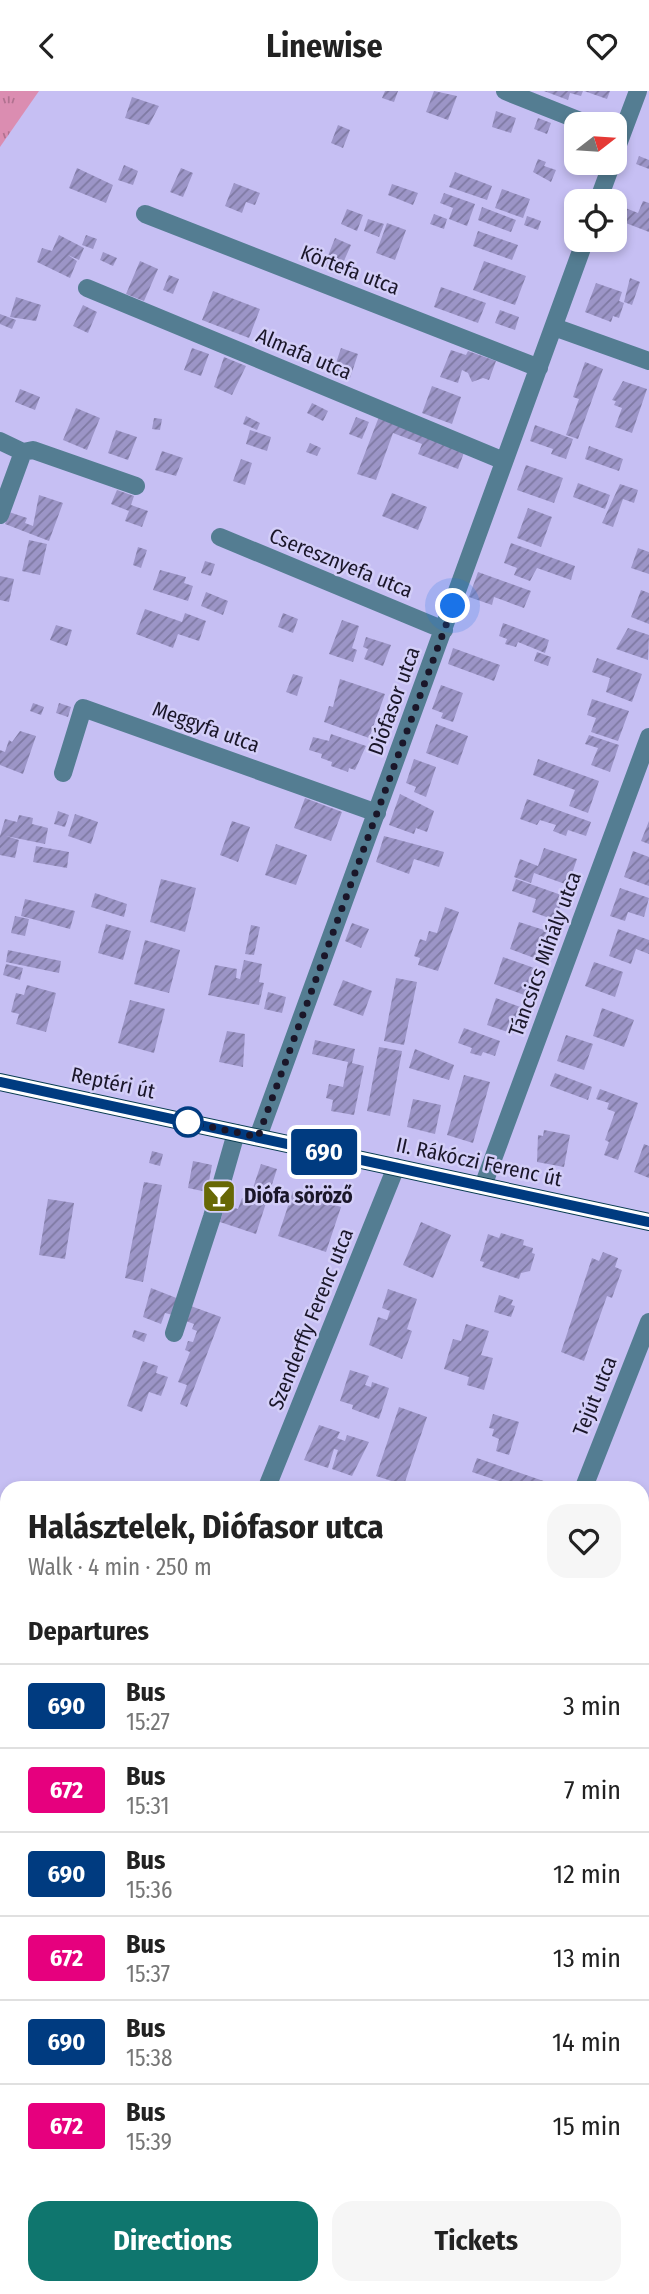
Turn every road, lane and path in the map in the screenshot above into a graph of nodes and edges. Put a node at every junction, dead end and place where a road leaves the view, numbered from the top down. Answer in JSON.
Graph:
{"nodes":[{"id":1,"x":505,"y":91,"type":"edge"},
{"id":2,"x":638,"y":91,"type":"edge"},
{"id":3,"x":564,"y":114,"type":"edge"},
{"id":4,"x":627,"y":115,"type":"edge"},
{"id":5,"x":145,"y":214,"type":"dead end"},
{"id":6,"x":581,"y":252,"type":"edge"},
{"id":7,"x":87,"y":288,"type":"dead end"},
{"id":8,"x":554,"y":327,"type":"junction"},
{"id":9,"x":649,"y":361,"type":"edge"},
{"id":10,"x":539,"y":368,"type":"junction"},
{"id":11,"x":0,"y":441,"type":"edge"},
{"id":12,"x":23,"y":452,"type":"junction"},
{"id":13,"x":504,"y":461,"type":"junction"},
{"id":14,"x":136,"y":486,"type":"dead end"},
{"id":15,"x":0,"y":515,"type":"edge"},
{"id":16,"x":220,"y":537,"type":"dead end"},
{"id":17,"x":444,"y":630,"type":"junction"},
{"id":18,"x":649,"y":737,"type":"edge"},
{"id":19,"x":63,"y":772,"type":"dead end"},
{"id":20,"x":377,"y":813,"type":"junction"},
{"id":21,"x":0,"y":1081,"type":"edge"},
{"id":22,"x":236,"y":1133,"type":"junction"},
{"id":23,"x":258,"y":1137,"type":"junction"},
{"id":24,"x":396,"y":1167,"type":"junction"},
{"id":25,"x":483,"y":1186,"type":"junction"},
{"id":26,"x":649,"y":1222,"type":"edge"},
{"id":27,"x":649,"y":1322,"type":"edge"},
{"id":28,"x":174,"y":1333,"type":"dead end"},
{"id":29,"x":269,"y":1481,"type":"edge"},
{"id":30,"x":586,"y":1481,"type":"edge"}],
"edges":[{"from":1,"to":3,"type":"street"},
{"from":2,"to":4,"type":"street"},
{"from":5,"to":10,"type":"street","name":"Körtefa utca"},
{"from":6,"to":8,"type":"street","name":"Diófasor utca"},
{"from":7,"to":13,"type":"street","name":"Almafa utca"},
{"from":8,"to":9,"type":"street"},
{"from":8,"to":10,"type":"street","name":"Diófasor utca"},
{"from":10,"to":13,"type":"street","name":"Diófasor utca"},
{"from":11,"to":12,"type":"street"},
{"from":12,"to":14,"type":"street"},
{"from":12,"to":15,"type":"street"},
{"from":13,"to":17,"type":"street","name":"Diófasor utca"},
{"from":16,"to":17,"type":"street","name":"Cseresznyefa utca"},
{"from":17,"to":20,"type":"street","name":"Diófasor utca"},
{"from":18,"to":25,"type":"street","name":"Táncsics Mihály utca"},
{"from":19,"to":20,"type":"street","name":"Meggyfa utca"},
{"from":20,"to":23,"type":"street","name":"Diófasor utca"},
{"from":21,"to":22,"type":"main road","name":"Reptéri út"},
{"from":22,"to":23,"type":"main road","name":"Reptéri út"},
{"from":22,"to":28,"type":"street"},
{"from":23,"to":24,"type":"main road","name":"II. Rákóczi Ferenc út"},
{"from":24,"to":25,"type":"main road","name":"II. Rákóczi Ferenc út"},
{"from":24,"to":29,"type":"street","name":"Szenderffy Ferenc utca"},
{"from":25,"to":26,"type":"main road","name":"II. Rákóczi Ferenc út"},
{"from":27,"to":30,"type":"street","name":"Tejút utca"}]}
